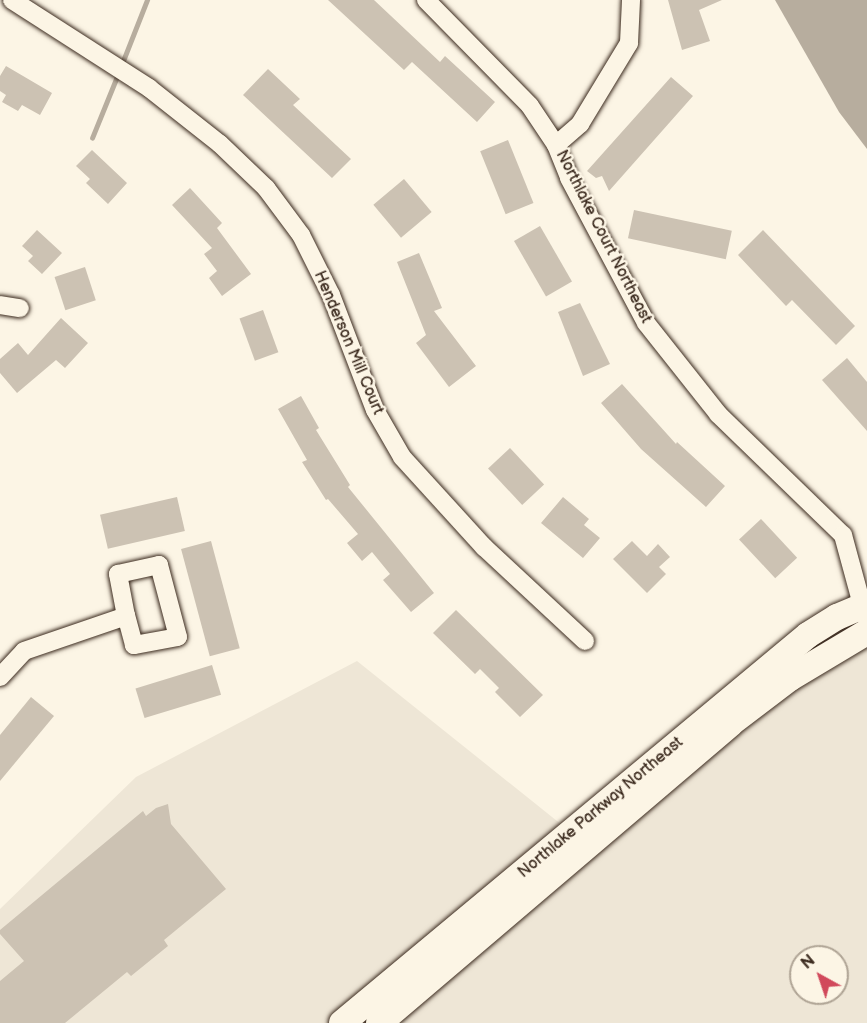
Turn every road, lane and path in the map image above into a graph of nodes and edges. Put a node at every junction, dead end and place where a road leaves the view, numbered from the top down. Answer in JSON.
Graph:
{"nodes":[{"id":1,"x":12,"y":0,"type":"edge"},
{"id":2,"x":426,"y":0,"type":"edge"},
{"id":3,"x":631,"y":0,"type":"edge"},
{"id":4,"x":556,"y":146,"type":"junction"},
{"id":5,"x":0,"y":305,"type":"edge"},
{"id":6,"x":20,"y":309,"type":"dead end"},
{"id":7,"x":865,"y":611,"type":"edge"},
{"id":8,"x":126,"y":616,"type":"junction"},
{"id":9,"x":867,"y":632,"type":"edge"},
{"id":10,"x":585,"y":641,"type":"dead end"},
{"id":11,"x":0,"y":677,"type":"edge"},
{"id":12,"x":342,"y":1023,"type":"edge"},
{"id":13,"x":379,"y":1023,"type":"edge"}],
"edges":[{"from":1,"to":10,"type":"street","name":"Henderson Mill Court"},
{"from":2,"to":4,"type":"street","name":"Northlake Court Northeast"},
{"from":3,"to":4,"type":"street"},
{"from":4,"to":7,"type":"street","name":"Northlake Court Northeast"},
{"from":5,"to":6,"type":"street"},
{"from":7,"to":12,"type":"street","name":"Northlake Parkway Northeast"},
{"from":8,"to":8,"type":"street"},
{"from":8,"to":11,"type":"street"},
{"from":9,"to":13,"type":"street","name":"Northlake Parkway Northeast"}]}
